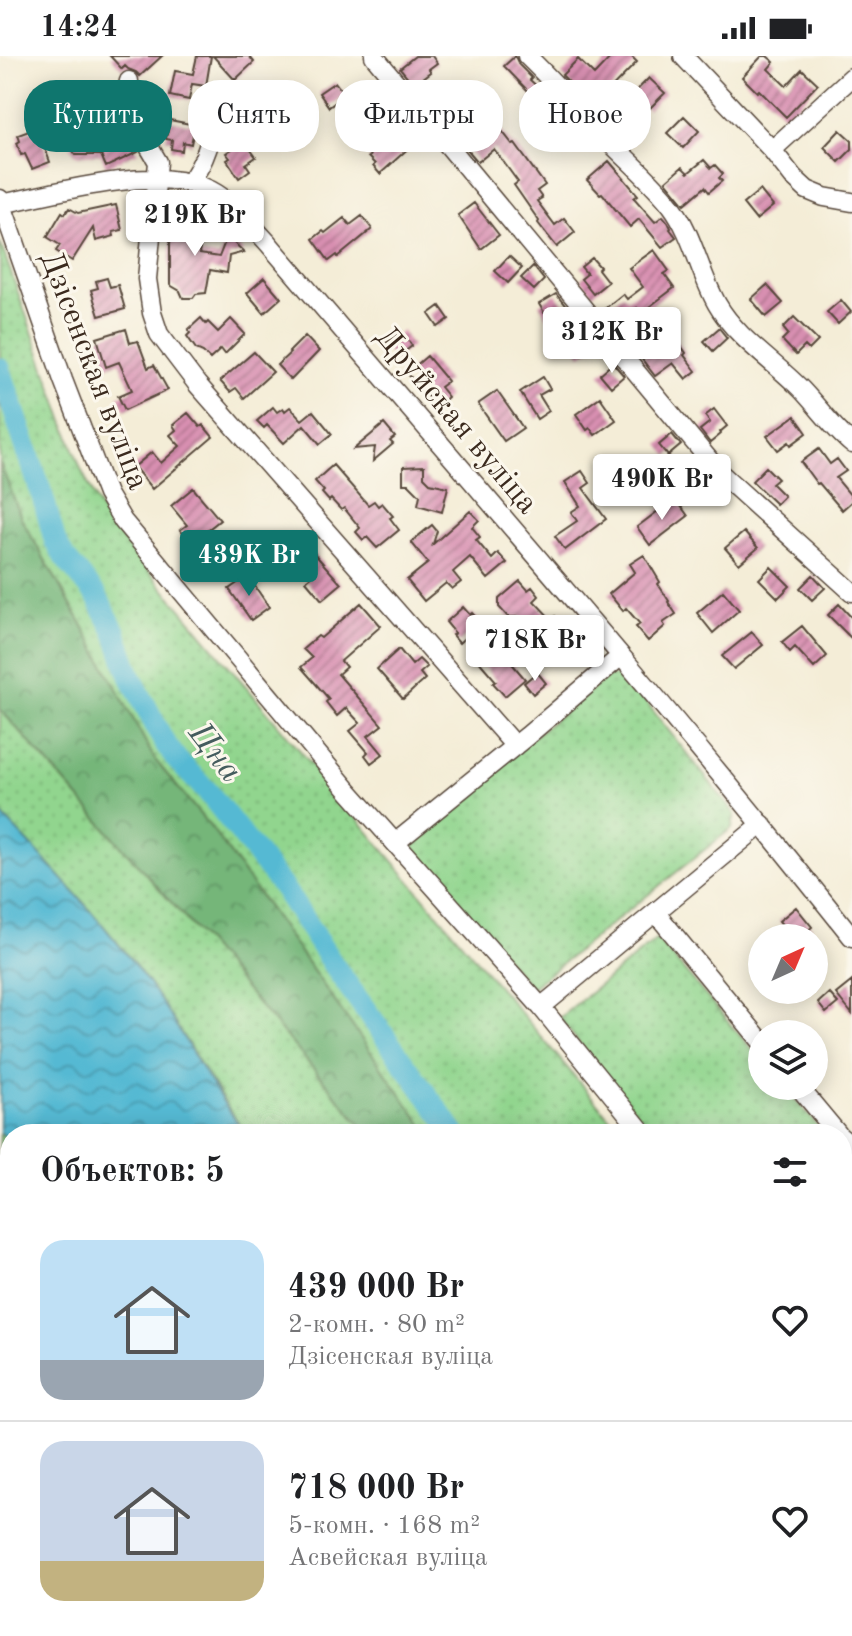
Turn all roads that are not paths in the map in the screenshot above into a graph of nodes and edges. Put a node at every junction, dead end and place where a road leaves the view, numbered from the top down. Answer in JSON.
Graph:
{"nodes":[{"id":1,"x":374,"y":56,"type":"edge"},
{"id":2,"x":527,"y":56,"type":"edge"},
{"id":3,"x":683,"y":56,"type":"edge"},
{"id":4,"x":852,"y":77,"type":"edge"},
{"id":5,"x":772,"y":150,"type":"junction"},
{"id":6,"x":152,"y":152,"type":"edge"},
{"id":7,"x":207,"y":152,"type":"edge"},
{"id":8,"x":156,"y":178,"type":"junction"},
{"id":9,"x":189,"y":183,"type":"junction"},
{"id":10,"x":1,"y":201,"type":"edge"},
{"id":11,"x":852,"y":202,"type":"edge"},
{"id":12,"x":6,"y":236,"type":"edge"},
{"id":13,"x":852,"y":444,"type":"edge"},
{"id":14,"x":852,"y":592,"type":"edge"},
{"id":15,"x":621,"y":656,"type":"junction"},
{"id":16,"x":515,"y":746,"type":"junction"},
{"id":17,"x":762,"y":824,"type":"junction"},
{"id":18,"x":395,"y":843,"type":"junction"},
{"id":19,"x":656,"y":913,"type":"junction"},
{"id":20,"x":852,"y":937,"type":"edge"},
{"id":21,"x":541,"y":1007,"type":"junction"},
{"id":22,"x":748,"y":1025,"type":"edge"},
{"id":23,"x":810,"y":1100,"type":"edge"},
{"id":24,"x":636,"y":1124,"type":"edge"},
{"id":25,"x":830,"y":1124,"type":"edge"}],
"edges":[{"from":1,"to":14,"type":"street"},
{"from":2,"to":13,"type":"street"},
{"from":3,"to":5,"type":"street"},
{"from":4,"to":5,"type":"street"},
{"from":5,"to":11,"type":"street"},
{"from":6,"to":8,"type":"street"},
{"from":7,"to":9,"type":"street"},
{"from":8,"to":9,"type":"street","name":"Друйская вуліца"},
{"from":8,"to":10,"type":"street","name":"Друйская вуліца"},
{"from":8,"to":16,"type":"street"},
{"from":9,"to":15,"type":"street","name":"Друйская вуліца"},
{"from":10,"to":12,"type":"street","name":"Дзісенская вуліца"},
{"from":12,"to":18,"type":"street","name":"Дзісенская вуліца"},
{"from":15,"to":16,"type":"street"},
{"from":15,"to":17,"type":"street","name":"Друйская вуліца"},
{"from":16,"to":18,"type":"street"},
{"from":17,"to":19,"type":"street"},
{"from":17,"to":20,"type":"street","name":"Друйская вуліца"},
{"from":18,"to":21,"type":"street","name":"Дзісенская вуліца"},
{"from":19,"to":21,"type":"street"},
{"from":19,"to":22,"type":"street"},
{"from":21,"to":24,"type":"street","name":"Дзісенская вуліца"},
{"from":23,"to":25,"type":"street"}]}
